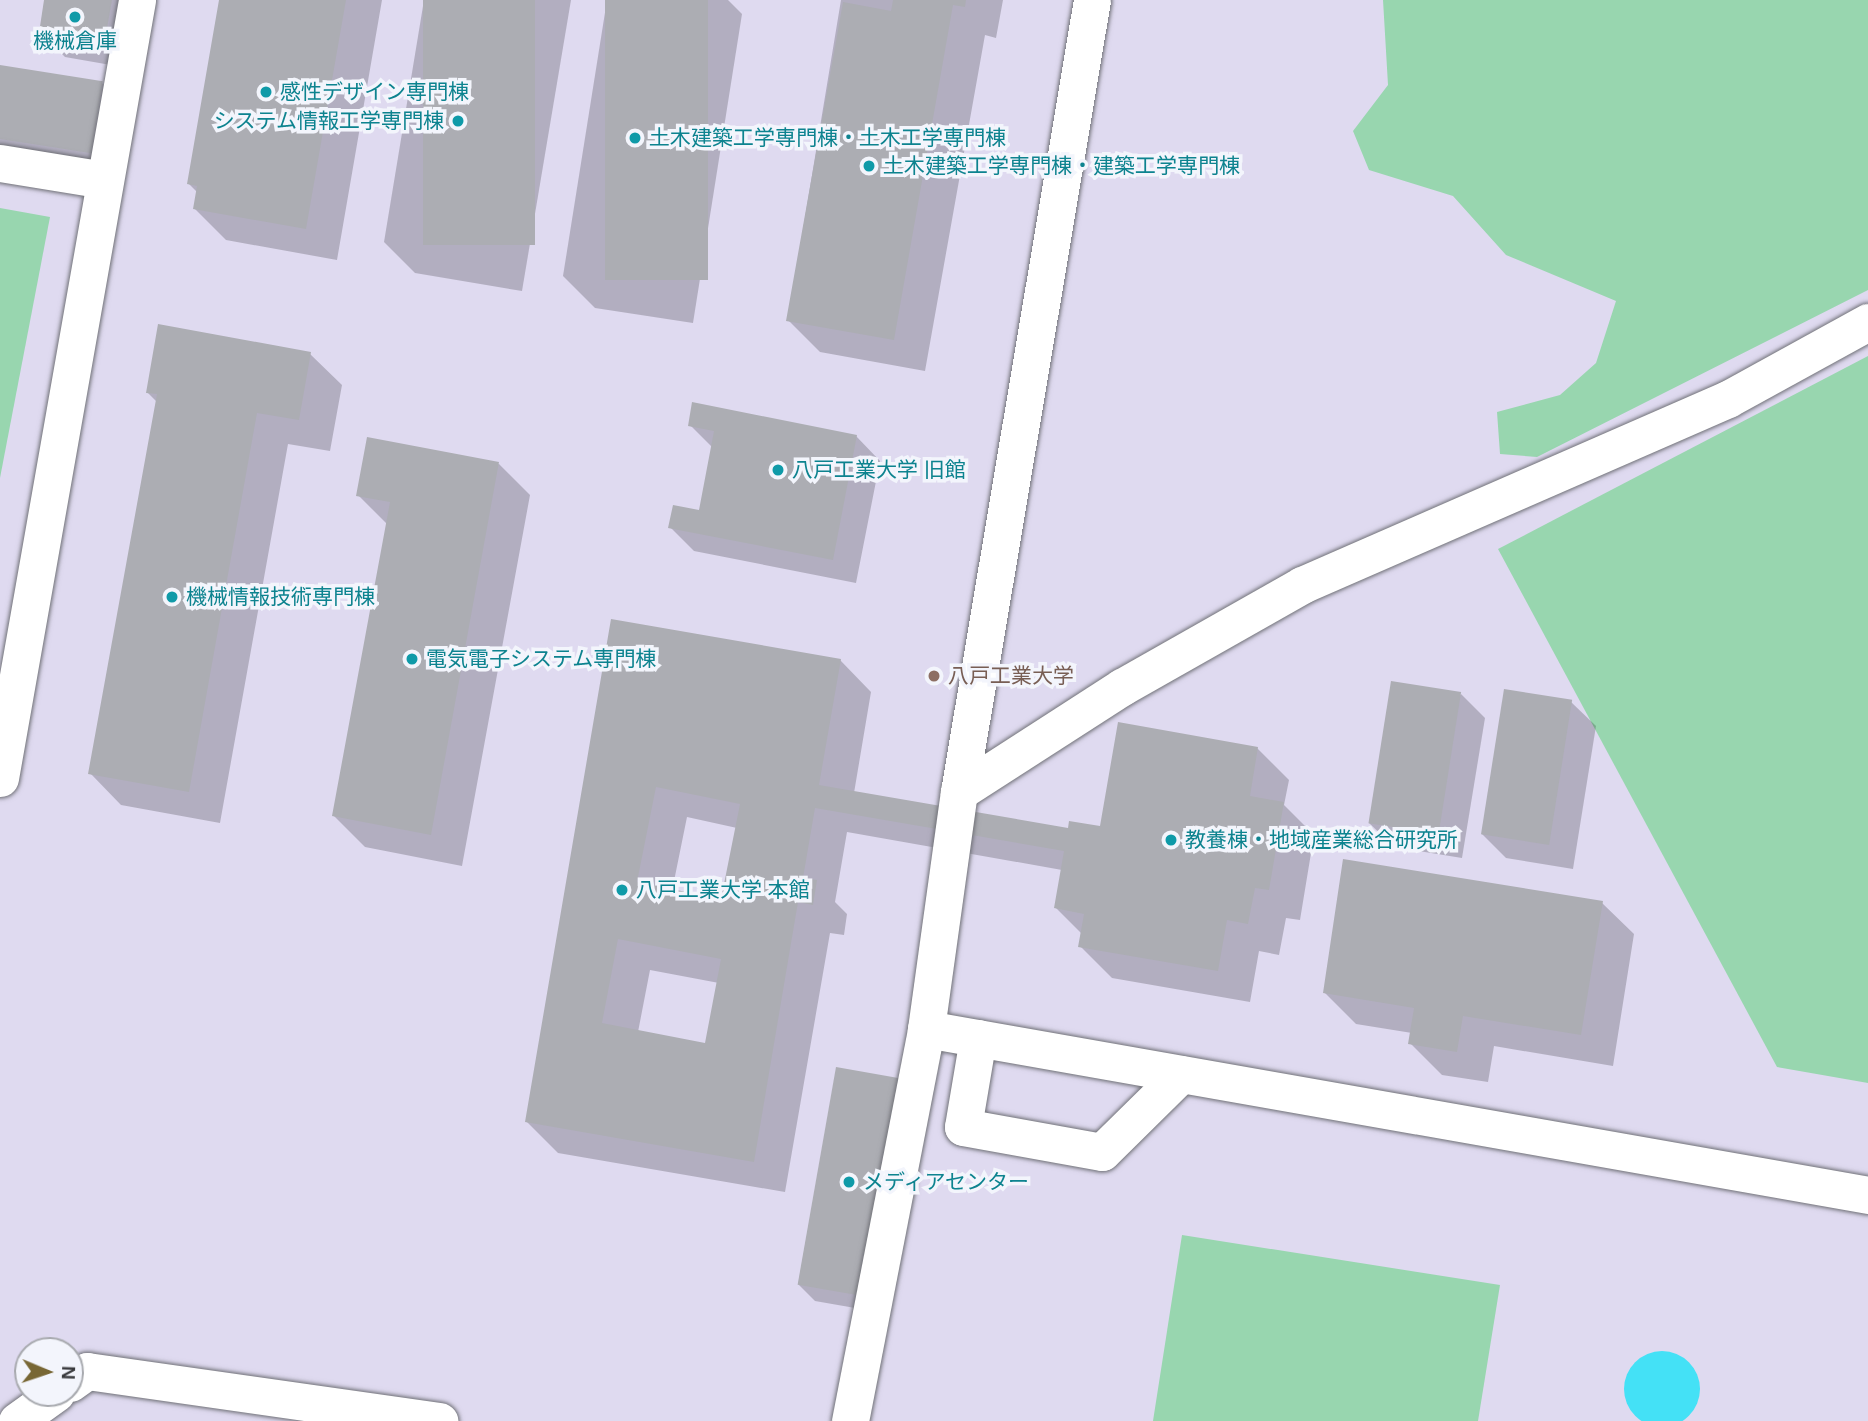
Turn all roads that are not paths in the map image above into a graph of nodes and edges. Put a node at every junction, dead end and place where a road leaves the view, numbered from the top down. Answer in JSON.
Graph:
{"nodes":[{"id":1,"x":137,"y":0,"type":"edge"},
{"id":2,"x":1092,"y":0,"type":"edge"},
{"id":3,"x":0,"y":163,"type":"edge"},
{"id":4,"x":105,"y":180,"type":"junction"},
{"id":5,"x":1868,"y":321,"type":"edge"},
{"id":6,"x":0,"y":778,"type":"edge"},
{"id":7,"x":959,"y":792,"type":"junction"},
{"id":8,"x":926,"y":1029,"type":"junction"},
{"id":9,"x":978,"y":1038,"type":"junction"},
{"id":10,"x":1181,"y":1074,"type":"junction"},
{"id":11,"x":1868,"y":1195,"type":"edge"},
{"id":12,"x":84,"y":1373,"type":"edge"},
{"id":13,"x":36,"y":1407,"type":"edge"},
{"id":14,"x":17,"y":1421,"type":"edge"},
{"id":15,"x":439,"y":1421,"type":"edge"},
{"id":16,"x":850,"y":1421,"type":"edge"}],
"edges":[{"from":1,"to":4,"type":"street"},
{"from":2,"to":7,"type":"street"},
{"from":3,"to":4,"type":"street"},
{"from":4,"to":6,"type":"street"},
{"from":5,"to":7,"type":"street"},
{"from":7,"to":8,"type":"street"},
{"from":8,"to":9,"type":"street"},
{"from":8,"to":16,"type":"street"},
{"from":9,"to":10,"type":"street"},
{"from":9,"to":10,"type":"street"},
{"from":10,"to":11,"type":"street"},
{"from":12,"to":15,"type":"street"},
{"from":13,"to":14,"type":"street"}]}
